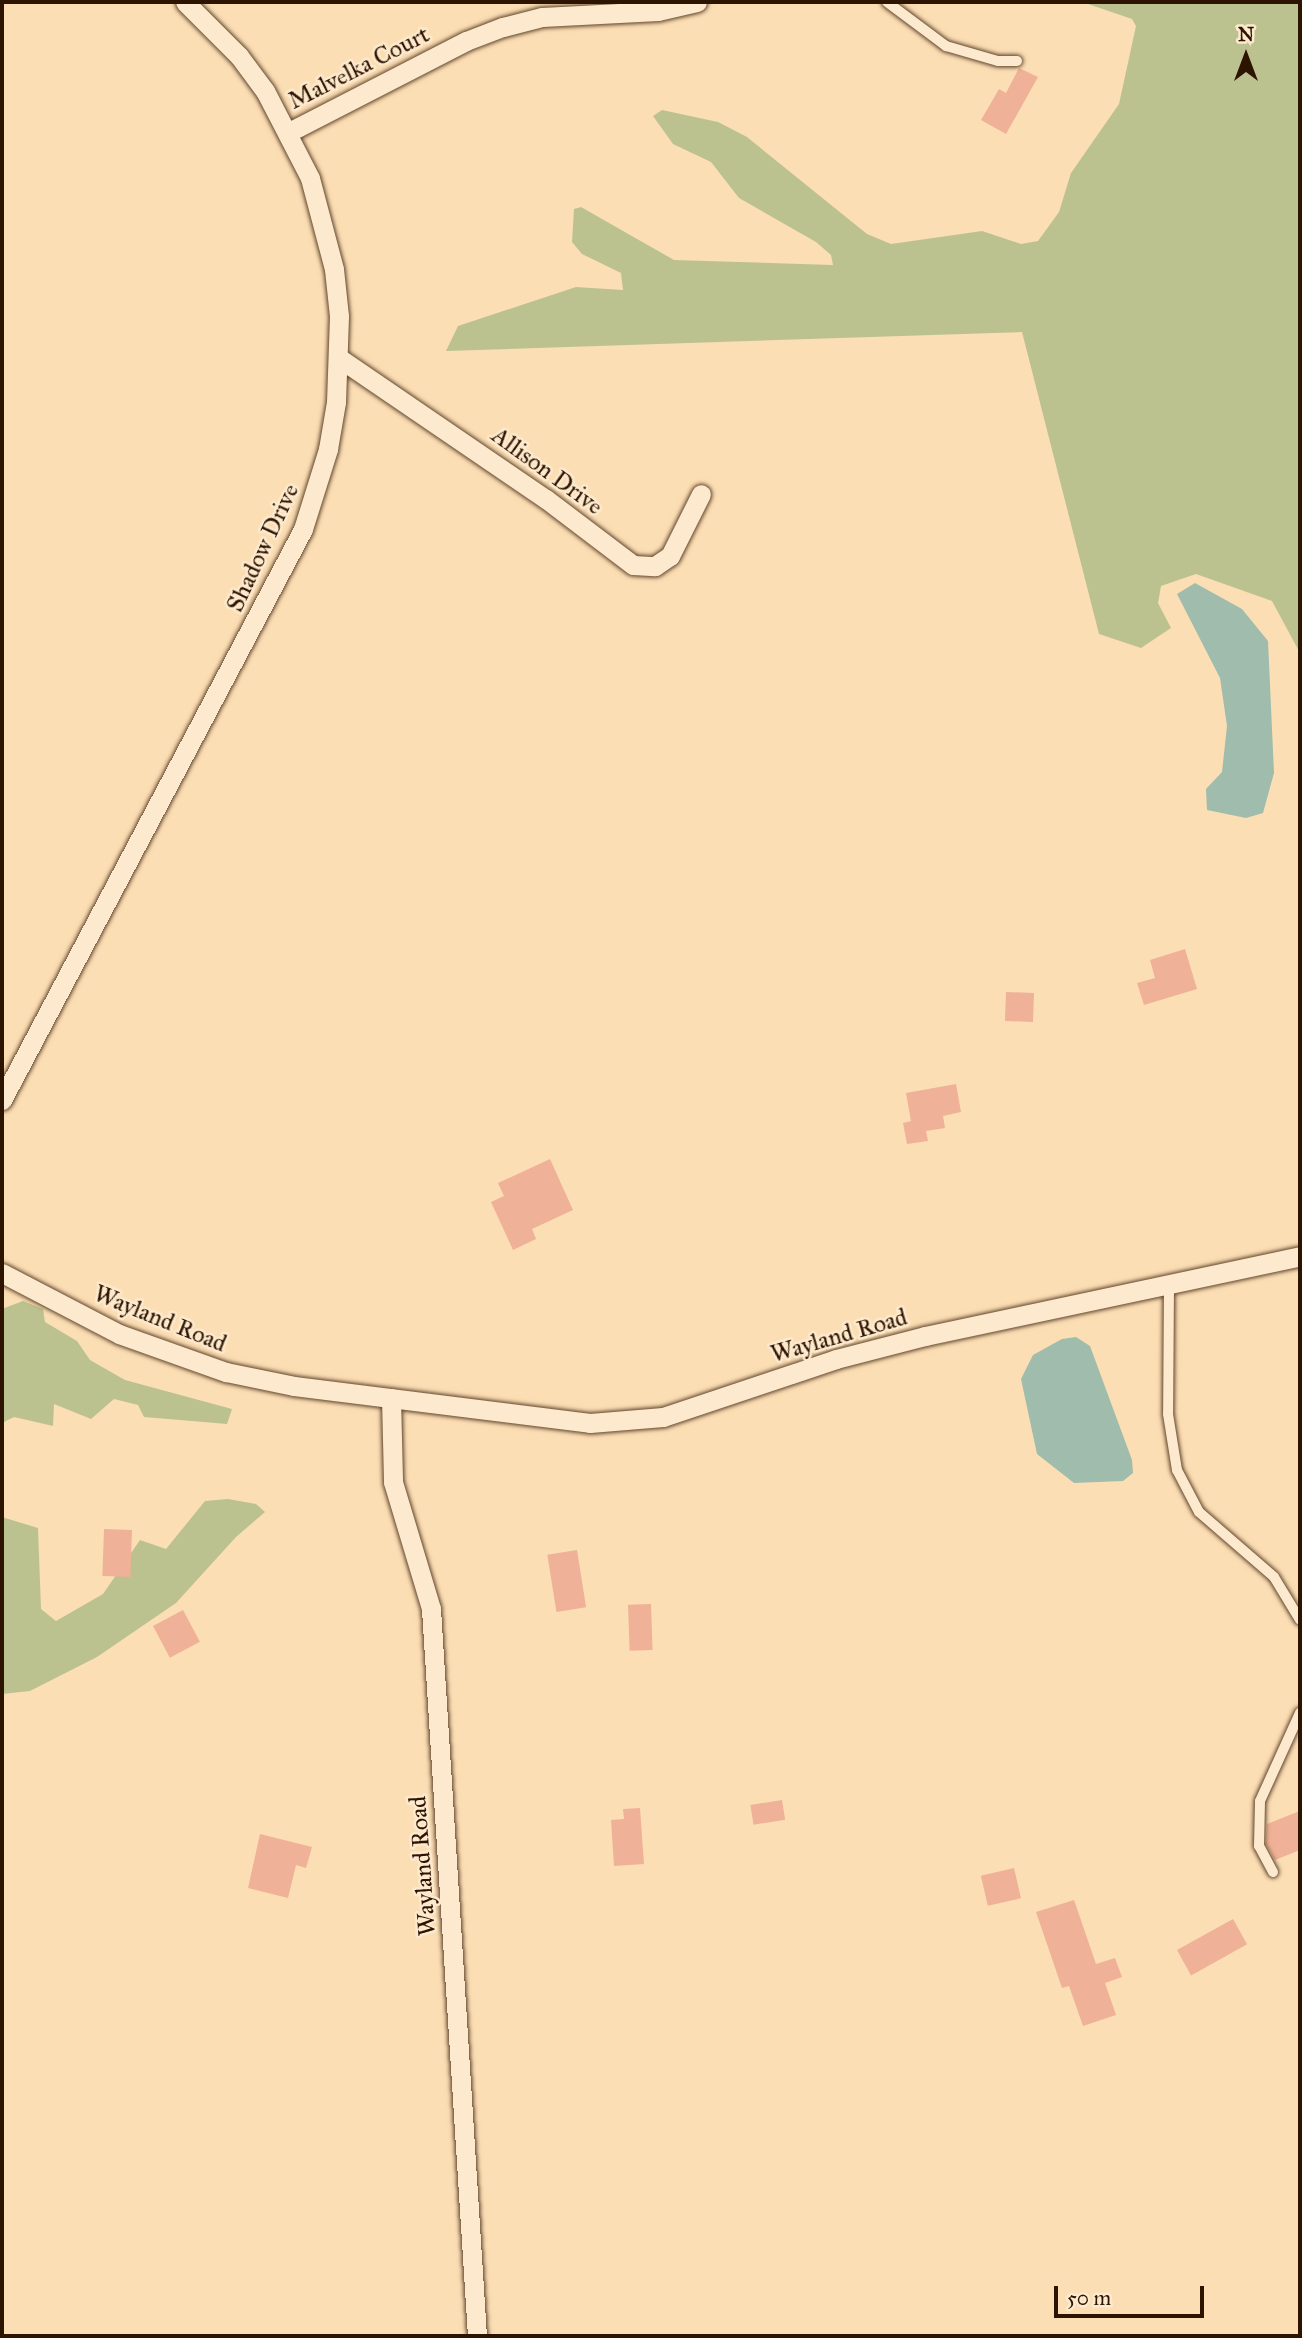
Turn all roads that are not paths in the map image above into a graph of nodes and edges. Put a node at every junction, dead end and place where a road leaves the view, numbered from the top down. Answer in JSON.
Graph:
{"nodes":[{"id":1,"x":185,"y":2,"type":"edge"},
{"id":2,"x":696,"y":2,"type":"edge"},
{"id":3,"x":887,"y":2,"type":"edge"},
{"id":4,"x":1017,"y":61,"type":"dead end"},
{"id":5,"x":289,"y":132,"type":"junction"},
{"id":6,"x":339,"y":358,"type":"junction"},
{"id":7,"x":701,"y":494,"type":"dead end"},
{"id":8,"x":2,"y":1100,"type":"edge"},
{"id":9,"x":1300,"y":1256,"type":"edge"},
{"id":10,"x":2,"y":1273,"type":"edge"},
{"id":11,"x":1169,"y":1284,"type":"junction"},
{"id":12,"x":391,"y":1398,"type":"junction"},
{"id":13,"x":1300,"y":1620,"type":"edge"},
{"id":14,"x":1300,"y":1713,"type":"edge"},
{"id":15,"x":1273,"y":1872,"type":"dead end"},
{"id":16,"x":477,"y":2336,"type":"edge"}],
"edges":[{"from":1,"to":5,"type":"street","name":"Shadow Drive"},
{"from":2,"to":5,"type":"street","name":"Malvelka Court"},
{"from":3,"to":4,"type":"lane"},
{"from":5,"to":6,"type":"street","name":"Shadow Drive"},
{"from":6,"to":7,"type":"street","name":"Allison Drive"},
{"from":6,"to":8,"type":"street","name":"Shadow Drive"},
{"from":9,"to":11,"type":"street","name":"Wayland Road"},
{"from":10,"to":12,"type":"street","name":"Wayland Road"},
{"from":11,"to":12,"type":"street","name":"Wayland Road"},
{"from":11,"to":13,"type":"lane"},
{"from":12,"to":16,"type":"street","name":"Wayland Road"},
{"from":14,"to":15,"type":"lane"}]}
